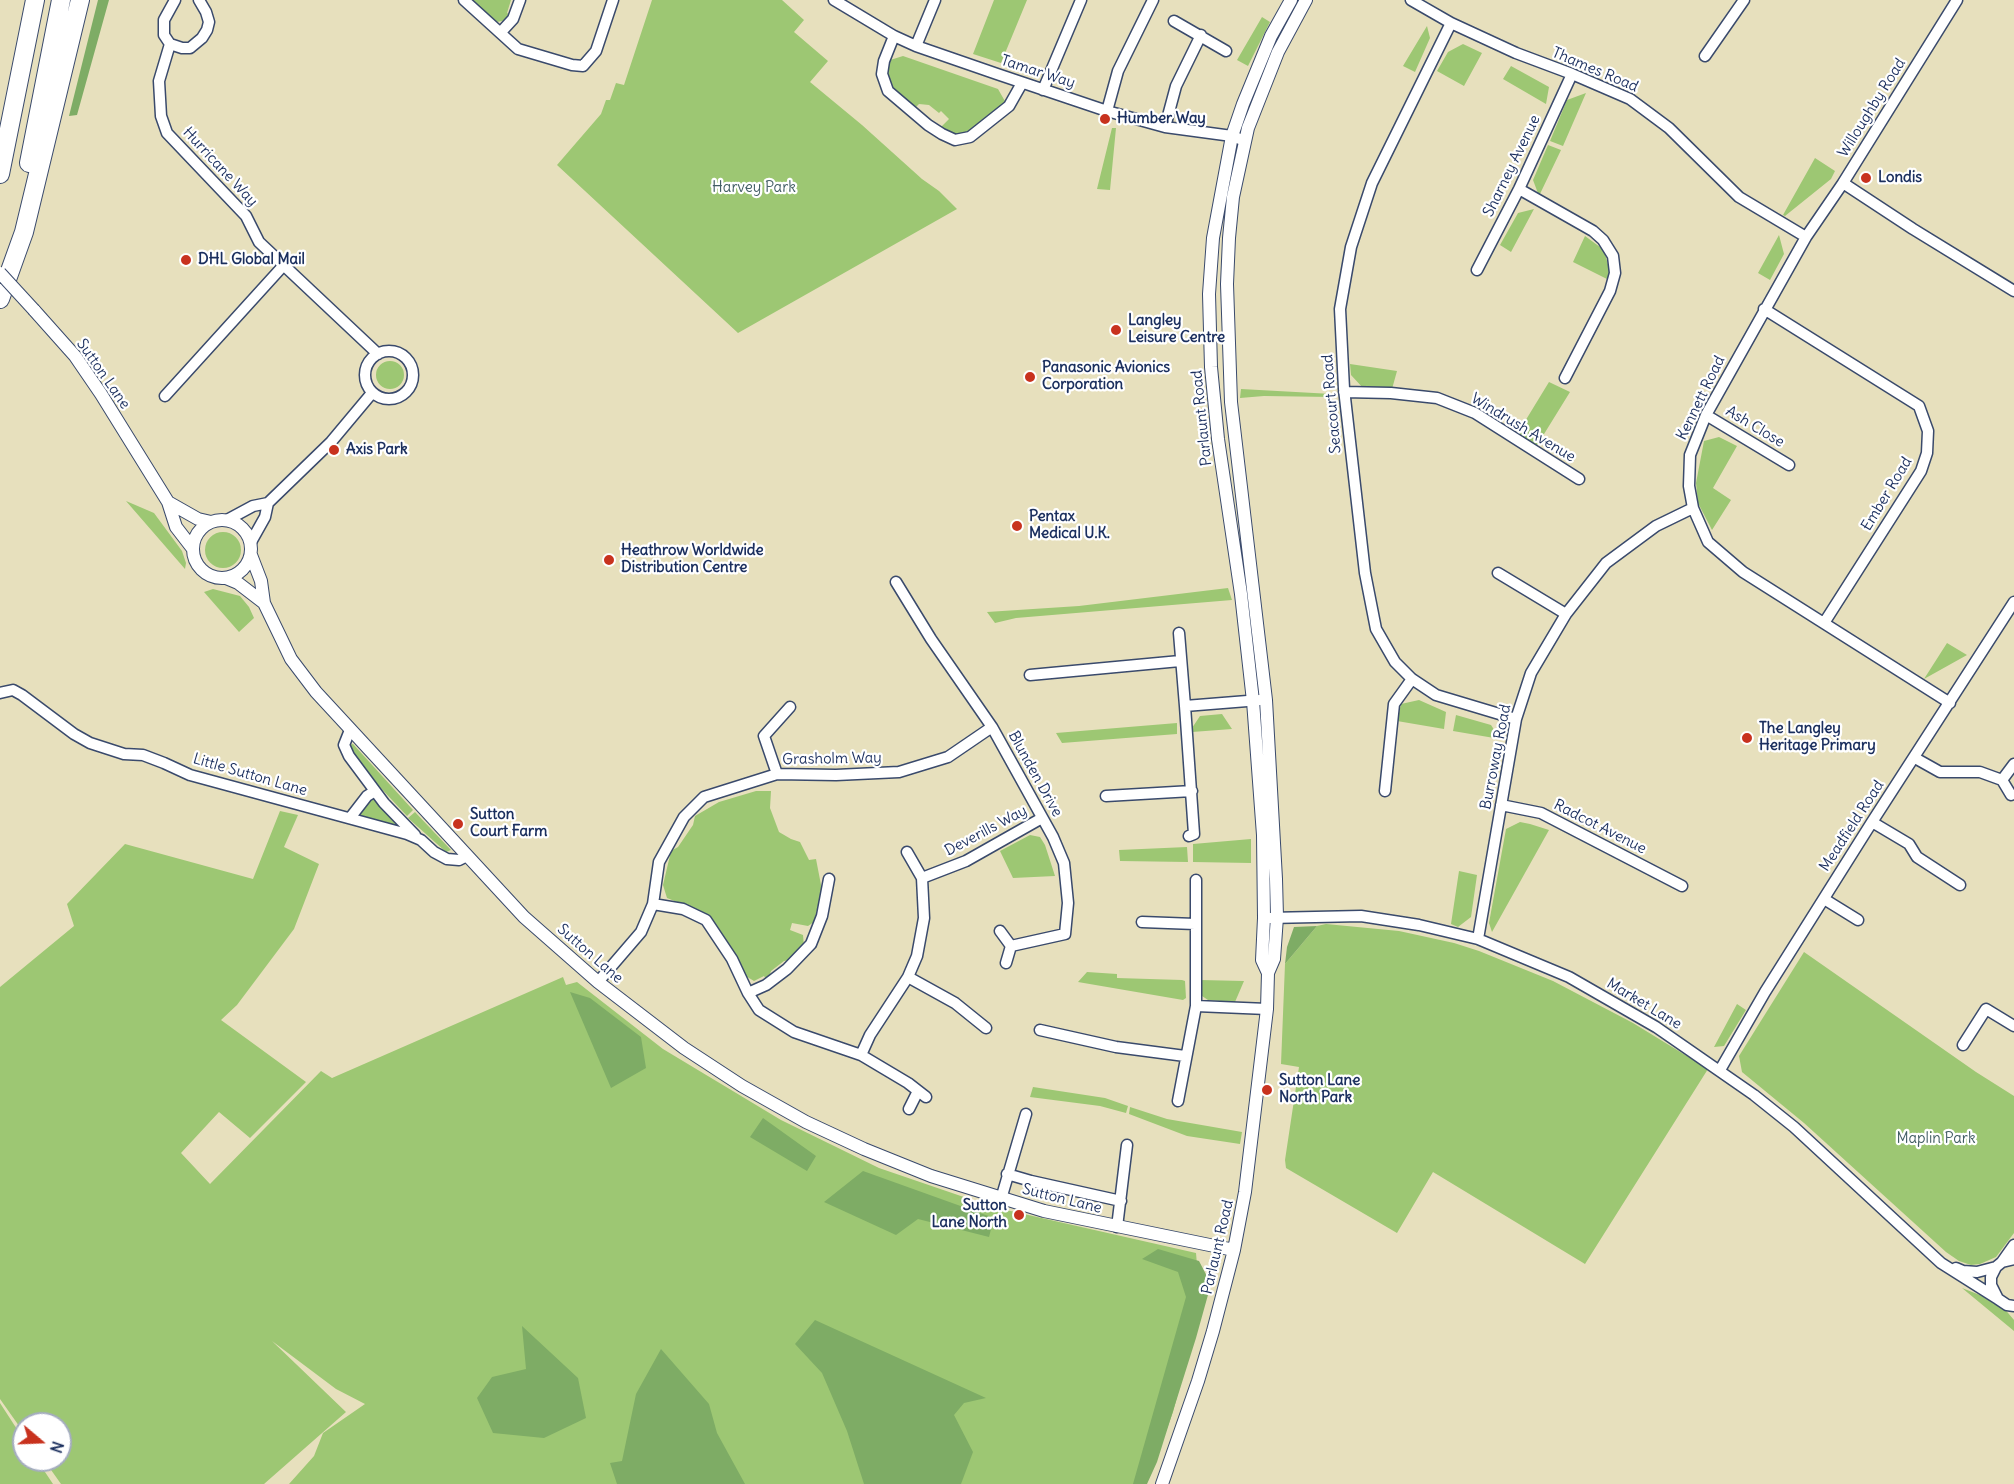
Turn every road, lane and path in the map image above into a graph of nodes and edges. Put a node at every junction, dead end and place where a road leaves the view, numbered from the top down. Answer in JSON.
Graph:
{"nodes":[{"id":1,"x":33,"y":0,"type":"edge"},
{"id":2,"x":61,"y":0,"type":"edge"},
{"id":3,"x":80,"y":0,"type":"edge"},
{"id":4,"x":175,"y":0,"type":"edge"},
{"id":5,"x":199,"y":0,"type":"edge"},
{"id":6,"x":464,"y":0,"type":"edge"},
{"id":7,"x":520,"y":0,"type":"edge"},
{"id":8,"x":613,"y":0,"type":"edge"},
{"id":9,"x":834,"y":0,"type":"edge"},
{"id":10,"x":935,"y":0,"type":"edge"},
{"id":11,"x":1082,"y":0,"type":"edge"},
{"id":12,"x":1153,"y":0,"type":"edge"},
{"id":13,"x":1291,"y":0,"type":"edge"},
{"id":14,"x":1306,"y":0,"type":"edge"},
{"id":15,"x":1411,"y":0,"type":"edge"},
{"id":16,"x":1744,"y":0,"type":"edge"},
{"id":17,"x":1958,"y":0,"type":"edge"},
{"id":18,"x":1174,"y":21,"type":"dead end"},
{"id":19,"x":1451,"y":23,"type":"junction"},
{"id":20,"x":501,"y":32,"type":"junction"},
{"id":21,"x":1201,"y":35,"type":"junction"},
{"id":22,"x":894,"y":36,"type":"junction"},
{"id":23,"x":170,"y":44,"type":"junction"},
{"id":24,"x":916,"y":46,"type":"junction"},
{"id":25,"x":1226,"y":51,"type":"dead end"},
{"id":26,"x":1705,"y":56,"type":"dead end"},
{"id":27,"x":1572,"y":74,"type":"junction"},
{"id":28,"x":1022,"y":83,"type":"junction"},
{"id":29,"x":1043,"y":90,"type":"junction"},
{"id":30,"x":1107,"y":111,"type":"junction"},
{"id":31,"x":1165,"y":127,"type":"junction"},
{"id":32,"x":1238,"y":139,"type":"junction"},
{"id":33,"x":0,"y":174,"type":"edge"},
{"id":34,"x":1843,"y":183,"type":"junction"},
{"id":35,"x":1519,"y":189,"type":"junction"},
{"id":36,"x":1806,"y":237,"type":"junction"},
{"id":37,"x":284,"y":266,"type":"junction"},
{"id":38,"x":1477,"y":270,"type":"dead end"},
{"id":39,"x":0,"y":273,"type":"edge"},
{"id":40,"x":2014,"y":291,"type":"edge"},
{"id":41,"x":0,"y":298,"type":"edge"},
{"id":42,"x":1764,"y":309,"type":"junction"},
{"id":43,"x":378,"y":354,"type":"junction"},
{"id":44,"x":1565,"y":378,"type":"dead end"},
{"id":45,"x":1344,"y":392,"type":"junction"},
{"id":46,"x":372,"y":393,"type":"junction"},
{"id":47,"x":165,"y":396,"type":"dead end"},
{"id":48,"x":1706,"y":415,"type":"junction"},
{"id":49,"x":1789,"y":465,"type":"dead end"},
{"id":50,"x":1579,"y":479,"type":"dead end"},
{"id":51,"x":168,"y":502,"type":"junction"},
{"id":52,"x":268,"y":503,"type":"junction"},
{"id":53,"x":1694,"y":508,"type":"junction"},
{"id":54,"x":227,"y":520,"type":"junction"},
{"id":55,"x":211,"y":522,"type":"junction"},
{"id":56,"x":251,"y":548,"type":"junction"},
{"id":57,"x":193,"y":549,"type":"junction"},
{"id":58,"x":1498,"y":573,"type":"dead end"},
{"id":59,"x":226,"y":578,"type":"junction"},
{"id":60,"x":896,"y":582,"type":"dead end"},
{"id":61,"x":2014,"y":602,"type":"edge"},
{"id":62,"x":264,"y":603,"type":"junction"},
{"id":63,"x":1566,"y":614,"type":"junction"},
{"id":64,"x":1824,"y":623,"type":"junction"},
{"id":65,"x":1179,"y":633,"type":"dead end"},
{"id":66,"x":1180,"y":660,"type":"junction"},
{"id":67,"x":1030,"y":675,"type":"dead end"},
{"id":68,"x":1412,"y":679,"type":"junction"},
{"id":69,"x":0,"y":693,"type":"edge"},
{"id":70,"x":1266,"y":700,"type":"junction"},
{"id":71,"x":1253,"y":702,"type":"junction"},
{"id":72,"x":1950,"y":703,"type":"junction"},
{"id":73,"x":1185,"y":706,"type":"junction"},
{"id":74,"x":790,"y":707,"type":"dead end"},
{"id":75,"x":1516,"y":719,"type":"junction"},
{"id":76,"x":992,"y":727,"type":"junction"},
{"id":77,"x":350,"y":730,"type":"junction"},
{"id":78,"x":1915,"y":758,"type":"junction"},
{"id":79,"x":2014,"y":764,"type":"edge"},
{"id":80,"x":777,"y":774,"type":"junction"},
{"id":81,"x":2002,"y":780,"type":"junction"},
{"id":82,"x":1385,"y":790,"type":"dead end"},
{"id":83,"x":375,"y":791,"type":"junction"},
{"id":84,"x":1192,"y":791,"type":"junction"},
{"id":85,"x":2011,"y":795,"type":"dead end"},
{"id":86,"x":1106,"y":796,"type":"dead end"},
{"id":87,"x":1501,"y":804,"type":"junction"},
{"id":88,"x":350,"y":818,"type":"junction"},
{"id":89,"x":1041,"y":818,"type":"junction"},
{"id":90,"x":1872,"y":822,"type":"junction"},
{"id":91,"x":1189,"y":836,"type":"dead end"},
{"id":92,"x":421,"y":840,"type":"junction"},
{"id":93,"x":907,"y":852,"type":"dead end"},
{"id":94,"x":467,"y":856,"type":"junction"},
{"id":95,"x":922,"y":878,"type":"junction"},
{"id":96,"x":829,"y":879,"type":"dead end"},
{"id":97,"x":1196,"y":880,"type":"dead end"},
{"id":98,"x":1960,"y":885,"type":"dead end"},
{"id":99,"x":1682,"y":886,"type":"dead end"},
{"id":100,"x":1824,"y":899,"type":"junction"},
{"id":101,"x":653,"y":904,"type":"junction"},
{"id":102,"x":1270,"y":918,"type":"junction"},
{"id":103,"x":1858,"y":920,"type":"dead end"},
{"id":104,"x":1142,"y":922,"type":"dead end"},
{"id":105,"x":1195,"y":924,"type":"junction"},
{"id":106,"x":1000,"y":931,"type":"dead end"},
{"id":107,"x":1478,"y":939,"type":"junction"},
{"id":108,"x":1011,"y":946,"type":"junction"},
{"id":109,"x":1006,"y":963,"type":"dead end"},
{"id":110,"x":908,"y":977,"type":"junction"},
{"id":111,"x":598,"y":982,"type":"junction"},
{"id":112,"x":748,"y":993,"type":"junction"},
{"id":113,"x":1196,"y":1006,"type":"junction"},
{"id":114,"x":1267,"y":1009,"type":"junction"},
{"id":115,"x":2014,"y":1026,"type":"edge"},
{"id":116,"x":986,"y":1028,"type":"dead end"},
{"id":117,"x":1040,"y":1030,"type":"dead end"},
{"id":118,"x":1963,"y":1045,"type":"dead end"},
{"id":119,"x":861,"y":1055,"type":"junction"},
{"id":120,"x":1185,"y":1056,"type":"junction"},
{"id":121,"x":1720,"y":1070,"type":"junction"},
{"id":122,"x":1178,"y":1101,"type":"dead end"},
{"id":123,"x":909,"y":1109,"type":"dead end"},
{"id":124,"x":1026,"y":1114,"type":"dead end"},
{"id":125,"x":1127,"y":1145,"type":"dead end"},
{"id":126,"x":1007,"y":1174,"type":"junction"},
{"id":127,"x":1000,"y":1199,"type":"junction"},
{"id":128,"x":1120,"y":1200,"type":"junction"},
{"id":129,"x":1117,"y":1227,"type":"junction"},
{"id":130,"x":2014,"y":1245,"type":"edge"},
{"id":131,"x":1234,"y":1250,"type":"junction"},
{"id":132,"x":2014,"y":1259,"type":"edge"},
{"id":133,"x":1941,"y":1263,"type":"junction"},
{"id":134,"x":1999,"y":1265,"type":"junction"},
{"id":135,"x":2008,"y":1305,"type":"edge"},
{"id":136,"x":1162,"y":1484,"type":"edge"}],
"edges":[{"from":1,"to":33,"type":"highway"},
{"from":2,"to":41,"type":"highway"},
{"from":3,"to":41,"type":"highway"},
{"from":4,"to":23,"type":"street"},
{"from":5,"to":23,"type":"street"},
{"from":6,"to":20,"type":"street"},
{"from":7,"to":20,"type":"street"},
{"from":8,"to":20,"type":"street"},
{"from":9,"to":22,"type":"street","name":"Tamar Way"},
{"from":10,"to":24,"type":"street"},
{"from":11,"to":29,"type":"street"},
{"from":12,"to":30,"type":"street"},
{"from":13,"to":32,"type":"street","name":"Parlaunt Road"},
{"from":14,"to":32,"type":"street","name":"Parlaunt Road"},
{"from":15,"to":19,"type":"street","name":"Thames Road"},
{"from":16,"to":26,"type":"street"},
{"from":17,"to":34,"type":"street","name":"Willoughby Road"},
{"from":18,"to":21,"type":"street"},
{"from":19,"to":27,"type":"street","name":"Thames Road"},
{"from":19,"to":45,"type":"street","name":"Seacourt Road"},
{"from":21,"to":25,"type":"street"},
{"from":21,"to":31,"type":"street"},
{"from":22,"to":24,"type":"street","name":"Tamar Way"},
{"from":22,"to":28,"type":"street"},
{"from":23,"to":37,"type":"street","name":"Hurricane Way"},
{"from":24,"to":28,"type":"street","name":"Tamar Way"},
{"from":27,"to":35,"type":"street","name":"Sharney Avenue"},
{"from":27,"to":36,"type":"street","name":"Thames Road"},
{"from":28,"to":29,"type":"street","name":"Tamar Way"},
{"from":29,"to":30,"type":"street","name":"Tamar Way"},
{"from":30,"to":31,"type":"street","name":"Tamar Way"},
{"from":31,"to":32,"type":"street","name":"Tamar Way"},
{"from":32,"to":70,"type":"street","name":"Parlaunt Road"},
{"from":32,"to":71,"type":"street","name":"Parlaunt Road"},
{"from":34,"to":36,"type":"street","name":"Kennett Road"},
{"from":34,"to":40,"type":"street"},
{"from":35,"to":38,"type":"street","name":"Sharney Avenue"},
{"from":35,"to":44,"type":"street"},
{"from":36,"to":42,"type":"street","name":"Kennett Road"},
{"from":37,"to":43,"type":"street","name":"Hurricane Way"},
{"from":37,"to":47,"type":"street"},
{"from":39,"to":51,"type":"street","name":"Sutton Lane","bridge":true},
{"from":42,"to":48,"type":"street","name":"Kennett Road"},
{"from":42,"to":64,"type":"street","name":"Ember Road"},
{"from":43,"to":46,"type":"street"},
{"from":43,"to":46,"type":"street"},
{"from":45,"to":50,"type":"street","name":"Windrush Avenue"},
{"from":45,"to":68,"type":"street","name":"Seacourt Road"},
{"from":46,"to":52,"type":"street"},
{"from":48,"to":49,"type":"street","name":"Ash Close"},
{"from":48,"to":53,"type":"street","name":"Kennett Road"},
{"from":51,"to":55,"type":"street","name":"Sutton Lane"},
{"from":51,"to":57,"type":"street","name":"Sutton Lane"},
{"from":52,"to":54,"type":"street"},
{"from":52,"to":56,"type":"street"},
{"from":53,"to":63,"type":"street","name":"Burroway Road"},
{"from":53,"to":64,"type":"street","name":"Kennett Road"},
{"from":54,"to":55,"type":"street"},
{"from":54,"to":56,"type":"street"},
{"from":55,"to":57,"type":"street"},
{"from":56,"to":59,"type":"street"},
{"from":56,"to":62,"type":"street","name":"Sutton Lane"},
{"from":57,"to":59,"type":"street"},
{"from":58,"to":63,"type":"street"},
{"from":59,"to":62,"type":"street","name":"Sutton Lane"},
{"from":60,"to":76,"type":"street","name":"Blunden Drive"},
{"from":61,"to":72,"type":"street","name":"Meadfield Road"},
{"from":62,"to":77,"type":"street","name":"Sutton Lane"},
{"from":63,"to":75,"type":"street","name":"Burroway Road"},
{"from":64,"to":72,"type":"street","name":"Kennett Road"},
{"from":65,"to":66,"type":"street"},
{"from":66,"to":67,"type":"street"},
{"from":66,"to":73,"type":"street"},
{"from":68,"to":75,"type":"street","name":"Seacourt Road"},
{"from":68,"to":82,"type":"street"},
{"from":69,"to":88,"type":"street","name":"Little Sutton Lane"},
{"from":70,"to":71,"type":"street"},
{"from":70,"to":102,"type":"street","name":"Parlaunt Road"},
{"from":71,"to":73,"type":"street"},
{"from":71,"to":102,"type":"street","name":"Parlaunt Road"},
{"from":72,"to":78,"type":"street","name":"Meadfield Road"},
{"from":73,"to":84,"type":"street"},
{"from":74,"to":80,"type":"street"},
{"from":75,"to":87,"type":"street","name":"Burroway Road"},
{"from":76,"to":80,"type":"street","name":"Grasholm Way"},
{"from":76,"to":89,"type":"street","name":"Blunden Drive"},
{"from":77,"to":83,"type":"street"},
{"from":77,"to":94,"type":"street","name":"Sutton Lane"},
{"from":78,"to":81,"type":"street"},
{"from":78,"to":90,"type":"street","name":"Meadfield Road"},
{"from":79,"to":81,"type":"street"},
{"from":80,"to":101,"type":"street","name":"Grasholm Way"},
{"from":81,"to":85,"type":"street"},
{"from":83,"to":88,"type":"street"},
{"from":83,"to":92,"type":"street"},
{"from":84,"to":86,"type":"street"},
{"from":84,"to":91,"type":"street"},
{"from":87,"to":99,"type":"street","name":"Radcot Avenue"},
{"from":87,"to":107,"type":"street","name":"Burroway Road"},
{"from":88,"to":92,"type":"street","name":"Little Sutton Lane"},
{"from":89,"to":95,"type":"street","name":"Deverills Way"},
{"from":89,"to":108,"type":"street","name":"Blunden Drive"},
{"from":90,"to":98,"type":"street"},
{"from":90,"to":100,"type":"street","name":"Meadfield Road"},
{"from":92,"to":94,"type":"street","name":"Little Sutton Lane"},
{"from":93,"to":95,"type":"street"},
{"from":94,"to":111,"type":"street","name":"Sutton Lane"},
{"from":95,"to":110,"type":"street"},
{"from":96,"to":112,"type":"street"},
{"from":97,"to":105,"type":"street"},
{"from":100,"to":103,"type":"street"},
{"from":100,"to":121,"type":"street","name":"Meadfield Road"},
{"from":101,"to":111,"type":"street","name":"Grasholm Way"},
{"from":101,"to":112,"type":"street"},
{"from":102,"to":107,"type":"street","name":"Market Lane"},
{"from":102,"to":114,"type":"street","name":"Parlaunt Road"},
{"from":104,"to":105,"type":"street"},
{"from":105,"to":113,"type":"street"},
{"from":106,"to":108,"type":"street"},
{"from":107,"to":121,"type":"street","name":"Market Lane"},
{"from":108,"to":109,"type":"street"},
{"from":110,"to":116,"type":"street"},
{"from":110,"to":119,"type":"street"},
{"from":111,"to":127,"type":"street","name":"Sutton Lane"},
{"from":112,"to":119,"type":"street"},
{"from":113,"to":114,"type":"street"},
{"from":113,"to":120,"type":"street"},
{"from":114,"to":131,"type":"street","name":"Parlaunt Road"},
{"from":115,"to":118,"type":"street"},
{"from":117,"to":120,"type":"street"},
{"from":119,"to":123,"type":"street"},
{"from":120,"to":122,"type":"street"},
{"from":121,"to":133,"type":"street","name":"Market Lane"},
{"from":124,"to":126,"type":"street","name":"Sutton Lane"},
{"from":125,"to":128,"type":"street","name":"Sutton Lane"},
{"from":126,"to":127,"type":"street","name":"Sutton Lane"},
{"from":126,"to":128,"type":"street","name":"Sutton Lane"},
{"from":127,"to":129,"type":"street","name":"Sutton Lane"},
{"from":128,"to":129,"type":"street","name":"Sutton Lane"},
{"from":129,"to":131,"type":"street","name":"Sutton Lane"},
{"from":130,"to":134,"type":"street"},
{"from":131,"to":136,"type":"street","name":"Parlaunt Road"},
{"from":132,"to":134,"type":"street"},
{"from":133,"to":134,"type":"street"},
{"from":133,"to":135,"type":"street","name":"Market Lane"},
{"from":134,"to":135,"type":"street"}]}
